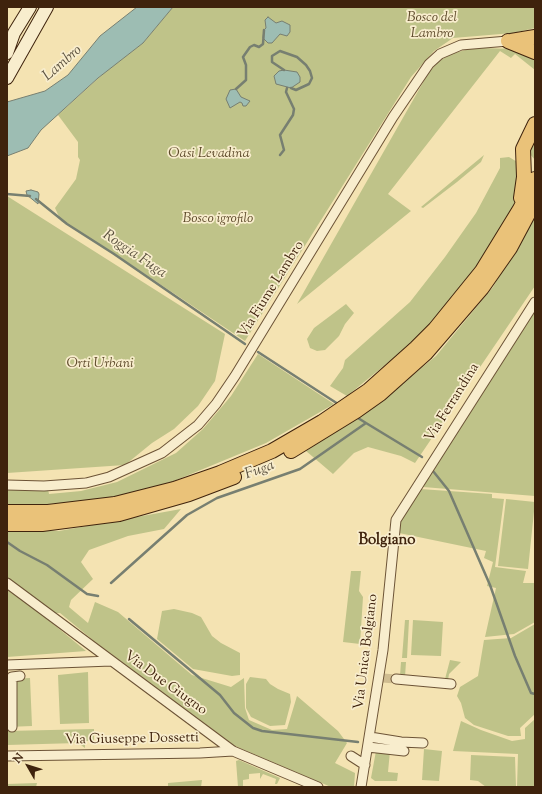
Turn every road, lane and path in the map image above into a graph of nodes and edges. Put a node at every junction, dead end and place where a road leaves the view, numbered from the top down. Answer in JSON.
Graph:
{"nodes":[{"id":1,"x":30,"y":7,"type":"edge"},
{"id":2,"x":47,"y":7,"type":"edge"},
{"id":3,"x":535,"y":37,"type":"edge"},
{"id":4,"x":508,"y":41,"type":"junction"},
{"id":5,"x":535,"y":52,"type":"edge"},
{"id":6,"x":7,"y":53,"type":"edge"},
{"id":7,"x":7,"y":78,"type":"edge"},
{"id":8,"x":535,"y":124,"type":"edge"},
{"id":9,"x":523,"y":155,"type":"junction"},
{"id":10,"x":535,"y":167,"type":"edge"},
{"id":11,"x":535,"y":179,"type":"edge"},
{"id":12,"x":535,"y":201,"type":"edge"},
{"id":13,"x":520,"y":209,"type":"junction"},
{"id":14,"x":535,"y":302,"type":"edge"},
{"id":15,"x":7,"y":485,"type":"edge"},
{"id":16,"x":7,"y":512,"type":"edge"},
{"id":17,"x":396,"y":520,"type":"joint"},
{"id":18,"x":7,"y":524,"type":"edge"},
{"id":19,"x":7,"y":583,"type":"edge"},
{"id":20,"x":111,"y":661,"type":"junction"},
{"id":21,"x":7,"y":666,"type":"edge"},
{"id":22,"x":13,"y":677,"type":"edge"},
{"id":23,"x":396,"y":679,"type":"tunnel mouth"},
{"id":24,"x":451,"y":684,"type":"dead end"},
{"id":25,"x":12,"y":727,"type":"dead end"},
{"id":26,"x":370,"y":737,"type":"junction"},
{"id":27,"x":424,"y":743,"type":"dead end"},
{"id":28,"x":368,"y":747,"type":"junction"},
{"id":29,"x":233,"y":751,"type":"junction"},
{"id":30,"x":404,"y":751,"type":"dead end"},
{"id":31,"x":7,"y":756,"type":"edge"},
{"id":32,"x":351,"y":756,"type":"dead end"},
{"id":33,"x":365,"y":765,"type":"junction"},
{"id":34,"x":318,"y":787,"type":"edge"},
{"id":35,"x":361,"y":787,"type":"edge"}],
"edges":[{"from":1,"to":6,"type":"street"},
{"from":2,"to":7,"type":"street"},
{"from":3,"to":4,"type":"main road"},
{"from":4,"to":5,"type":"main road"},
{"from":4,"to":15,"type":"street","name":"Via Fiume Lambro"},
{"from":8,"to":9,"type":"main road"},
{"from":9,"to":10,"type":"main road"},
{"from":9,"to":13,"type":"main road"},
{"from":11,"to":13,"type":"main road"},
{"from":12,"to":18,"type":"main road"},
{"from":13,"to":16,"type":"main road"},
{"from":14,"to":17,"type":"street","name":"Via Ferrandina"},
{"from":17,"to":26,"type":"street","name":"Via Unica Bolgiano"},
{"from":19,"to":20,"type":"street","name":"Via Due Giugno"},
{"from":20,"to":21,"type":"street"},
{"from":20,"to":29,"type":"street","name":"Via Due Giugno"},
{"from":22,"to":25,"type":"street"},
{"from":23,"to":24,"type":"street"},
{"from":26,"to":27,"type":"street"},
{"from":26,"to":28,"type":"street","name":"Via Unica Bolgiano"},
{"from":28,"to":30,"type":"street"},
{"from":28,"to":33,"type":"street","name":"Via Unica Bolgiano"},
{"from":29,"to":31,"type":"street","name":"Via Giuseppe Dossetti"},
{"from":29,"to":34,"type":"street","name":"Via Due Giugno"},
{"from":32,"to":33,"type":"street"},
{"from":33,"to":35,"type":"street","name":"Via Unica Bolgiano"}]}
